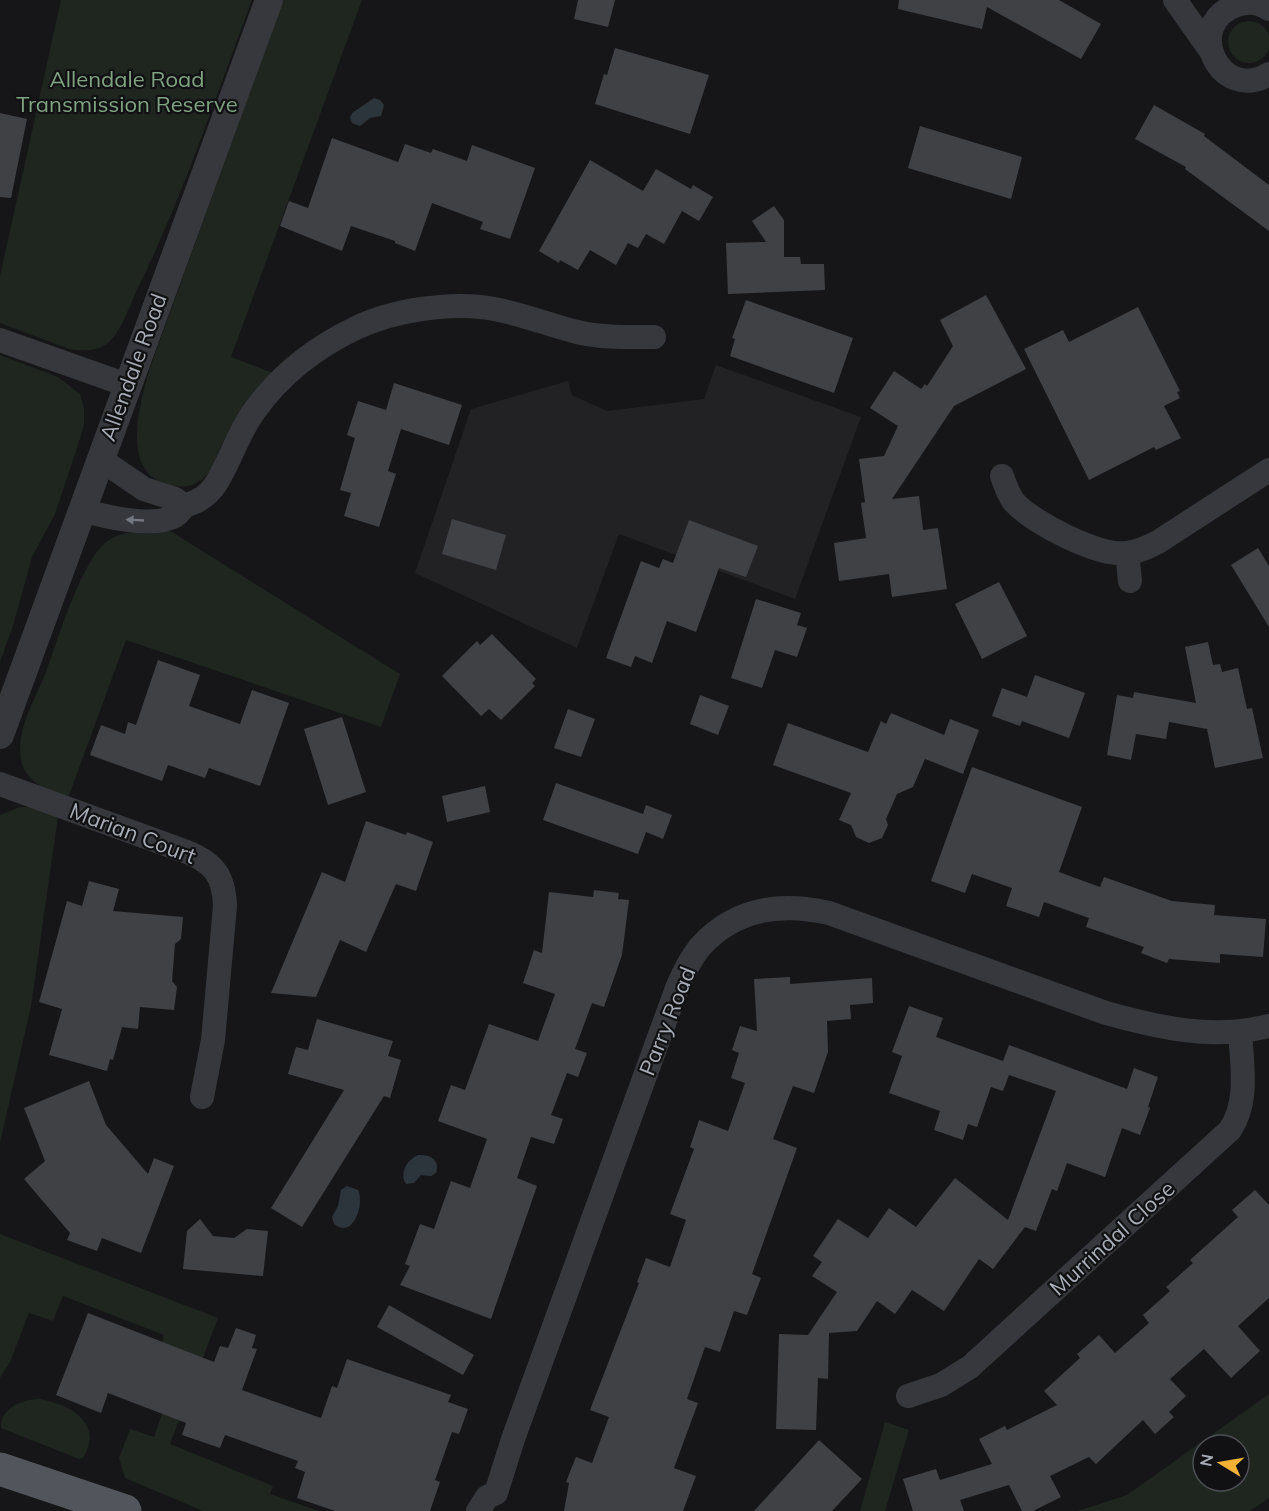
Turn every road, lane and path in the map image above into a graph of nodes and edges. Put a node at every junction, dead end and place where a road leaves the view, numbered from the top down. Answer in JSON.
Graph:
{"nodes":[{"id":1,"x":269,"y":0,"type":"edge"},
{"id":2,"x":1175,"y":0,"type":"edge"},
{"id":3,"x":1217,"y":0,"type":"edge"},
{"id":4,"x":1257,"y":4,"type":"edge"},
{"id":5,"x":1210,"y":51,"type":"junction"},
{"id":6,"x":1269,"y":74,"type":"edge"},
{"id":7,"x":1242,"y":80,"type":"junction"},
{"id":8,"x":1269,"y":97,"type":"edge"},
{"id":9,"x":654,"y":338,"type":"dead end"},
{"id":10,"x":0,"y":340,"type":"edge"},
{"id":11,"x":127,"y":385,"type":"junction"},
{"id":12,"x":100,"y":459,"type":"junction"},
{"id":13,"x":1269,"y":470,"type":"edge"},
{"id":14,"x":1002,"y":476,"type":"dead end"},
{"id":15,"x":185,"y":506,"type":"junction"},
{"id":16,"x":82,"y":510,"type":"junction"},
{"id":17,"x":1127,"y":553,"type":"junction"},
{"id":18,"x":1130,"y":581,"type":"dead end"},
{"id":19,"x":0,"y":735,"type":"edge"},
{"id":20,"x":0,"y":784,"type":"edge"},
{"id":21,"x":1269,"y":1026,"type":"edge"},
{"id":22,"x":1240,"y":1032,"type":"junction"},
{"id":23,"x":202,"y":1097,"type":"dead end"},
{"id":24,"x":908,"y":1396,"type":"dead end"},
{"id":25,"x":0,"y":1468,"type":"edge"},
{"id":26,"x":500,"y":1502,"type":"edge"},
{"id":27,"x":125,"y":1511,"type":"edge"},
{"id":28,"x":478,"y":1511,"type":"edge"}],
"edges":[{"from":1,"to":11,"type":"street","name":"Allendale Road"},
{"from":2,"to":5,"type":"street"},
{"from":3,"to":4,"type":"street"},
{"from":4,"to":5,"type":"street"},
{"from":5,"to":7,"type":"street"},
{"from":6,"to":7,"type":"street"},
{"from":7,"to":8,"type":"street"},
{"from":9,"to":15,"type":"street"},
{"from":10,"to":11,"type":"street"},
{"from":11,"to":12,"type":"street","name":"Allendale Road"},
{"from":12,"to":15,"type":"street"},
{"from":12,"to":16,"type":"street","name":"Allendale Road"},
{"from":13,"to":17,"type":"street"},
{"from":14,"to":17,"type":"street"},
{"from":15,"to":16,"type":"street","one_way":true},
{"from":16,"to":19,"type":"street","name":"Allendale Road"},
{"from":17,"to":18,"type":"street"},
{"from":20,"to":23,"type":"street","name":"Marian Court"},
{"from":21,"to":22,"type":"street","name":"Parry Road"},
{"from":22,"to":24,"type":"street","name":"Murrindal Close"},
{"from":22,"to":26,"type":"street","name":"Parry Road"},
{"from":25,"to":27,"type":"main road"},
{"from":26,"to":28,"type":"street","name":"Parry Road"}]}
